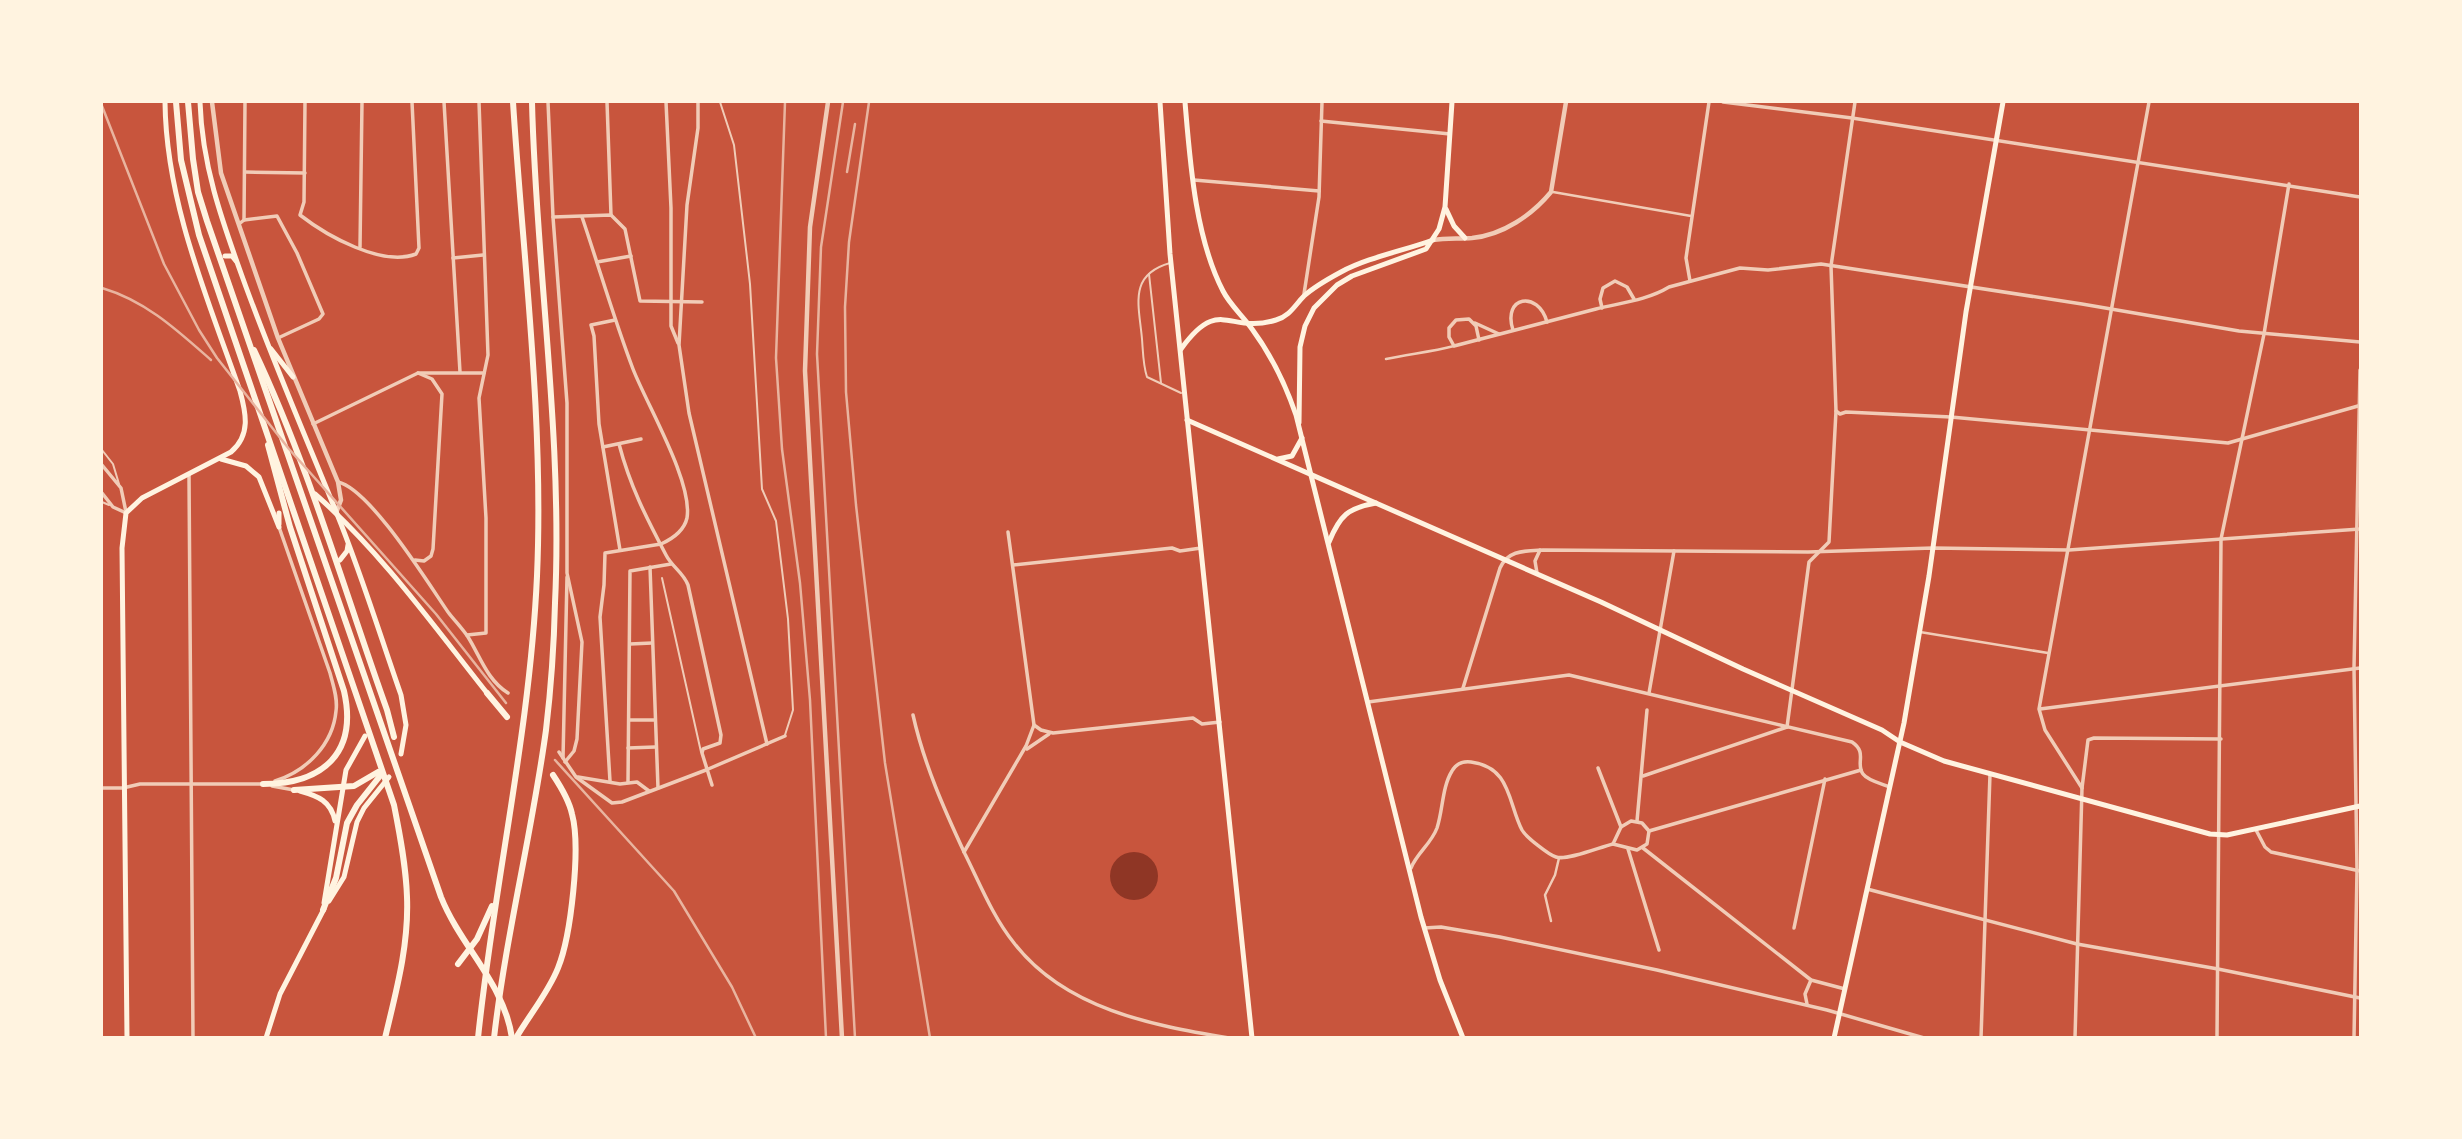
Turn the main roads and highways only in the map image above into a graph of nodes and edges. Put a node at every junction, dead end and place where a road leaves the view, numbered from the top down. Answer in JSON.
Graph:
{"nodes":[{"id":1,"x":165,"y":102,"type":"edge"},
{"id":2,"x":176,"y":102,"type":"edge"},
{"id":3,"x":188,"y":102,"type":"edge"},
{"id":4,"x":200,"y":102,"type":"edge"},
{"id":5,"x":513,"y":102,"type":"edge"},
{"id":6,"x":532,"y":102,"type":"edge"},
{"id":7,"x":1160,"y":102,"type":"edge"},
{"id":8,"x":1185,"y":102,"type":"edge"},
{"id":9,"x":1452,"y":102,"type":"edge"},
{"id":10,"x":2003,"y":102,"type":"edge"},
{"id":11,"x":1445,"y":207,"type":"junction"},
{"id":12,"x":1465,"y":238,"type":"road end"},
{"id":13,"x":1433,"y":240,"type":"junction"},
{"id":14,"x":225,"y":256,"type":"dead end"},
{"id":15,"x":238,"y":264,"type":"junction"},
{"id":16,"x":240,"y":320,"type":"junction"},
{"id":17,"x":1248,"y":323,"type":"junction"},
{"id":18,"x":266,"y":342,"type":"junction"},
{"id":19,"x":1181,"y":349,"type":"junction"},
{"id":20,"x":293,"y":377,"type":"road end"},
{"id":21,"x":260,"y":409,"type":"junction"},
{"id":22,"x":1187,"y":420,"type":"junction"},
{"id":23,"x":1299,"y":427,"type":"junction"},
{"id":24,"x":1302,"y":438,"type":"junction"},
{"id":25,"x":221,"y":459,"type":"junction"},
{"id":26,"x":1278,"y":459,"type":"junction"},
{"id":27,"x":1311,"y":475,"type":"junction"},
{"id":28,"x":316,"y":495,"type":"dead end"},
{"id":29,"x":1377,"y":503,"type":"junction"},
{"id":30,"x":279,"y":513,"type":"dead end"},
{"id":31,"x":337,"y":513,"type":"junction"},
{"id":32,"x":1329,"y":542,"type":"junction"},
{"id":33,"x":348,"y":543,"type":"junction"},
{"id":34,"x":340,"y":560,"type":"dead end"},
{"id":35,"x":487,"y":693,"type":"joint"},
{"id":36,"x":507,"y":717,"type":"dead end"},
{"id":37,"x":365,"y":736,"type":"dead end"},
{"id":38,"x":394,"y":737,"type":"dead end"},
{"id":39,"x":1900,"y":742,"type":"junction"},
{"id":40,"x":401,"y":754,"type":"dead end"},
{"id":41,"x":553,"y":775,"type":"dead end"},
{"id":42,"x":389,"y":777,"type":"dead end"},
{"id":43,"x":263,"y":784,"type":"road end"},
{"id":44,"x":342,"y":788,"type":"junction"},
{"id":45,"x":294,"y":790,"type":"joint"},
{"id":46,"x":2358,"y":806,"type":"edge"},
{"id":47,"x":336,"y":827,"type":"junction"},
{"id":48,"x":495,"y":901,"type":"junction"},
{"id":49,"x":323,"y":910,"type":"junction"},
{"id":50,"x":458,"y":964,"type":"dead end"},
{"id":51,"x":127,"y":1038,"type":"edge"},
{"id":52,"x":266,"y":1038,"type":"edge"},
{"id":53,"x":385,"y":1038,"type":"edge"},
{"id":54,"x":478,"y":1038,"type":"edge"},
{"id":55,"x":494,"y":1038,"type":"edge"},
{"id":56,"x":514,"y":1038,"type":"edge"},
{"id":57,"x":1252,"y":1038,"type":"edge"},
{"id":58,"x":1463,"y":1038,"type":"edge"},
{"id":59,"x":1834,"y":1038,"type":"edge"}],
"edges":[{"from":1,"to":25,"type":"main road"},
{"from":2,"to":21,"type":"highway"},
{"from":3,"to":16,"type":"highway"},
{"from":4,"to":15,"type":"main road"},
{"from":5,"to":48,"type":"highway"},
{"from":6,"to":55,"type":"highway"},
{"from":7,"to":19,"type":"main road"},
{"from":8,"to":17,"type":"main road"},
{"from":9,"to":11,"type":"main road"},
{"from":10,"to":39,"type":"main road"},
{"from":11,"to":12,"type":"main road"},
{"from":11,"to":13,"type":"main road"},
{"from":13,"to":17,"type":"main road"},
{"from":13,"to":23,"type":"main road"},
{"from":14,"to":15,"type":"main road"},
{"from":15,"to":18,"type":"main road"},
{"from":16,"to":38,"type":"highway"},
{"from":16,"to":56,"type":"highway"},
{"from":17,"to":19,"type":"main road"},
{"from":17,"to":23,"type":"main road"},
{"from":18,"to":20,"type":"main road"},
{"from":18,"to":31,"type":"main road"},
{"from":19,"to":22,"type":"main road"},
{"from":21,"to":43,"type":"highway"},
{"from":21,"to":53,"type":"highway"},
{"from":22,"to":26,"type":"main road"},
{"from":22,"to":57,"type":"main road"},
{"from":23,"to":24,"type":"main road"},
{"from":24,"to":26,"type":"main road"},
{"from":24,"to":27,"type":"main road"},
{"from":25,"to":30,"type":"main road"},
{"from":25,"to":51,"type":"main road"},
{"from":26,"to":27,"type":"main road"},
{"from":27,"to":29,"type":"main road"},
{"from":27,"to":32,"type":"main road"},
{"from":28,"to":31,"type":"main road"},
{"from":29,"to":32,"type":"main road"},
{"from":29,"to":39,"type":"main road"},
{"from":31,"to":33,"type":"main road"},
{"from":31,"to":35,"type":"main road"},
{"from":32,"to":58,"type":"main road"},
{"from":33,"to":34,"type":"main road"},
{"from":33,"to":40,"type":"main road"},
{"from":35,"to":36,"type":"highway"},
{"from":37,"to":44,"type":"main road"},
{"from":39,"to":46,"type":"main road"},
{"from":39,"to":59,"type":"main road"},
{"from":41,"to":56,"type":"highway"},
{"from":42,"to":49,"type":"main road"},
{"from":44,"to":45,"type":"highway"},
{"from":44,"to":47,"type":"main road"},
{"from":44,"to":49,"type":"highway"},
{"from":45,"to":47,"type":"main road"},
{"from":47,"to":49,"type":"main road"},
{"from":48,"to":50,"type":"highway"},
{"from":48,"to":54,"type":"highway"},
{"from":49,"to":52,"type":"main road"}]}
